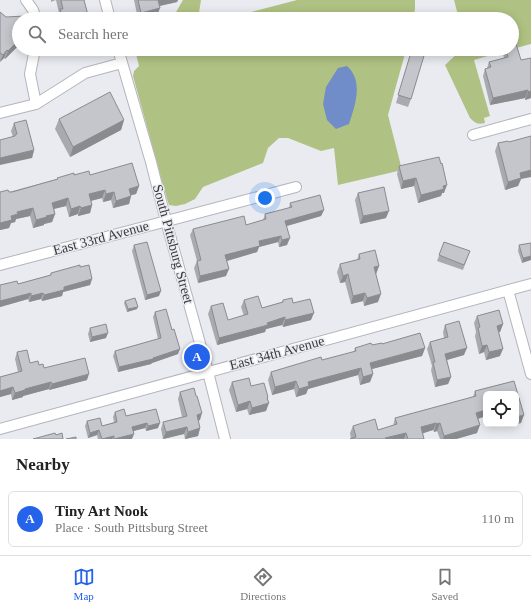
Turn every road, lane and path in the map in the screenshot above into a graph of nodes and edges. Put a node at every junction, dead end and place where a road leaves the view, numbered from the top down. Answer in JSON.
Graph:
{"nodes":[{"id":1,"x":26,"y":0,"type":"edge"},
{"id":2,"x":105,"y":0,"type":"edge"},
{"id":3,"x":34,"y":12,"type":"edge"},
{"id":4,"x":108,"y":12,"type":"edge"},
{"id":5,"x":34,"y":56,"type":"edge"},
{"id":6,"x":120,"y":56,"type":"edge"},
{"id":7,"x":122,"y":63,"type":"junction"},
{"id":8,"x":36,"y":104,"type":"junction"},
{"id":9,"x":0,"y":113,"type":"edge"},
{"id":10,"x":531,"y":119,"type":"edge"},
{"id":11,"x":473,"y":135,"type":"dead end"},
{"id":12,"x":296,"y":187,"type":"dead end"},
{"id":13,"x":166,"y":220,"type":"junction"},
{"id":14,"x":0,"y":265,"type":"edge"},
{"id":15,"x":531,"y":284,"type":"edge"},
{"id":16,"x":508,"y":290,"type":"junction"},
{"id":17,"x":208,"y":372,"type":"junction"},
{"id":18,"x":531,"y":374,"type":"edge"},
{"id":19,"x":0,"y":429,"type":"edge"},
{"id":20,"x":225,"y":439,"type":"edge"}],
"edges":[{"from":1,"to":3,"type":"street"},
{"from":2,"to":4,"type":"street"},
{"from":5,"to":8,"type":"street"},
{"from":6,"to":7,"type":"street","name":"South Pittsburg Street"},
{"from":7,"to":8,"type":"street"},
{"from":7,"to":13,"type":"street","name":"South Pittsburg Street"},
{"from":8,"to":9,"type":"street"},
{"from":10,"to":11,"type":"street"},
{"from":12,"to":13,"type":"street","name":"East 33rd Avenue"},
{"from":13,"to":14,"type":"street","name":"East 33rd Avenue"},
{"from":13,"to":17,"type":"street","name":"South Pittsburg Street"},
{"from":15,"to":16,"type":"street","name":"East 34th Avenue"},
{"from":16,"to":17,"type":"street","name":"East 34th Avenue"},
{"from":16,"to":18,"type":"street"},
{"from":17,"to":19,"type":"street","name":"East 34th Avenue"},
{"from":17,"to":20,"type":"street","name":"South Pittsburg Street"}]}
